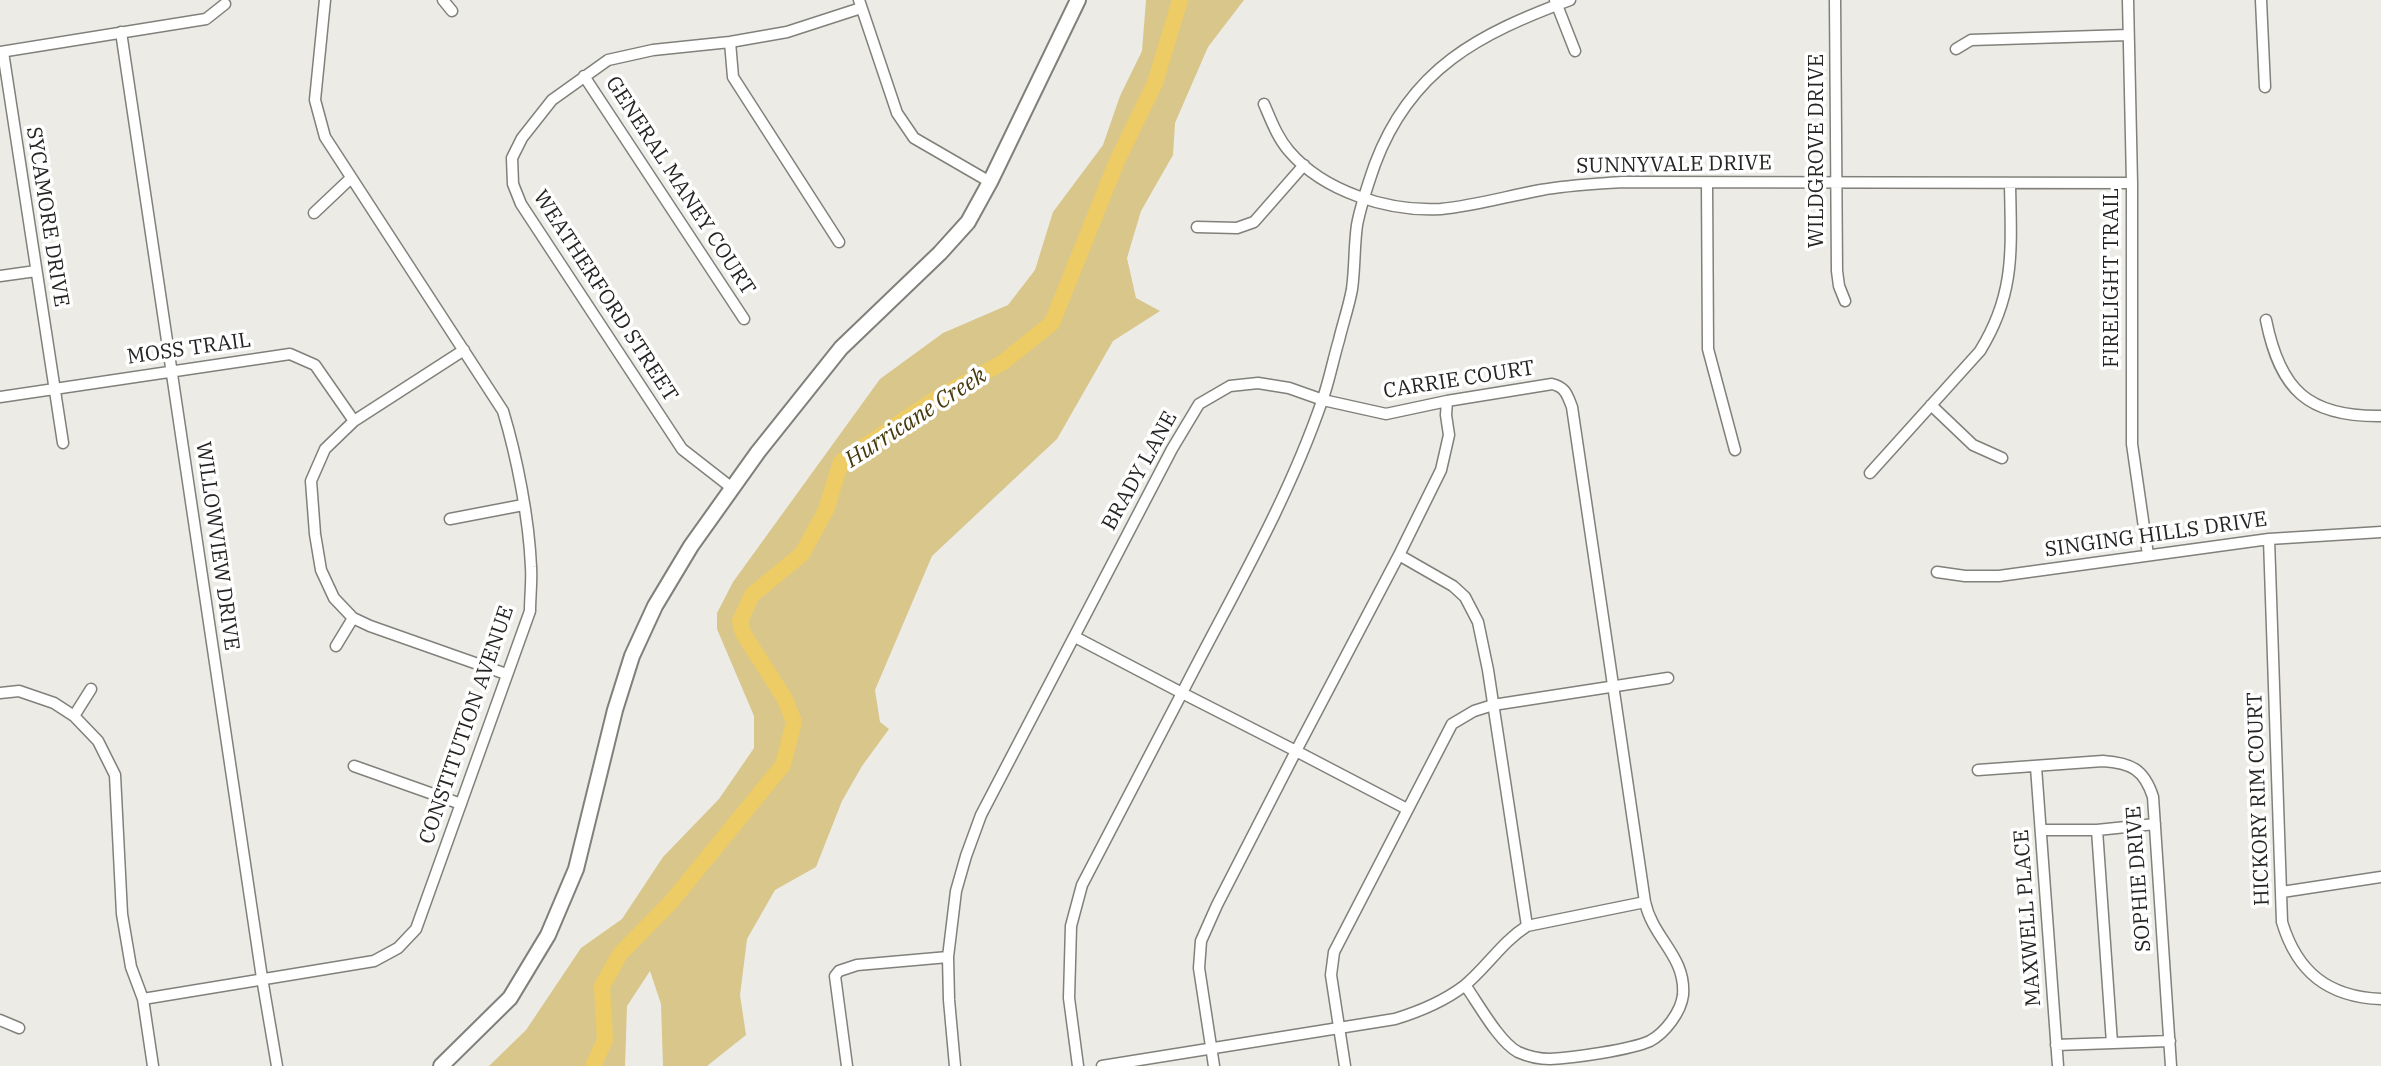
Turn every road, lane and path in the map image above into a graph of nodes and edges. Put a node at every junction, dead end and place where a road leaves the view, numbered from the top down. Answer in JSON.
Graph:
{"nodes":[{"id":1,"x":325,"y":0,"type":"edge"},
{"id":2,"x":443,"y":0,"type":"edge"},
{"id":3,"x":1077,"y":0,"type":"edge"},
{"id":4,"x":1570,"y":0,"type":"edge"},
{"id":5,"x":1835,"y":0,"type":"edge"},
{"id":6,"x":2128,"y":0,"type":"edge"},
{"id":7,"x":2261,"y":0,"type":"edge"},
{"id":8,"x":1556,"y":3,"type":"edge"},
{"id":9,"x":225,"y":4,"type":"dead end"},
{"id":10,"x":860,"y":4,"type":"edge"},
{"id":11,"x":452,"y":11,"type":"dead end"},
{"id":12,"x":121,"y":32,"type":"junction"},
{"id":13,"x":2128,"y":35,"type":"junction"},
{"id":14,"x":730,"y":42,"type":"junction"},
{"id":15,"x":1956,"y":49,"type":"dead end"},
{"id":16,"x":1575,"y":51,"type":"dead end"},
{"id":17,"x":1,"y":52,"type":"edge"},
{"id":18,"x":584,"y":76,"type":"junction"},
{"id":19,"x":2266,"y":88,"type":"dead end"},
{"id":20,"x":1264,"y":104,"type":"dead end"},
{"id":21,"x":1304,"y":165,"type":"junction"},
{"id":22,"x":351,"y":178,"type":"junction"},
{"id":23,"x":1836,"y":182,"type":"junction"},
{"id":24,"x":990,"y":183,"type":"junction"},
{"id":25,"x":1707,"y":183,"type":"junction"},
{"id":26,"x":2010,"y":183,"type":"junction"},
{"id":27,"x":2132,"y":183,"type":"junction"},
{"id":28,"x":1363,"y":197,"type":"junction"},
{"id":29,"x":314,"y":213,"type":"dead end"},
{"id":30,"x":1197,"y":228,"type":"dead end"},
{"id":31,"x":839,"y":242,"type":"dead end"},
{"id":32,"x":36,"y":271,"type":"junction"},
{"id":33,"x":0,"y":276,"type":"edge"},
{"id":34,"x":1845,"y":301,"type":"dead end"},
{"id":35,"x":744,"y":319,"type":"dead end"},
{"id":36,"x":2266,"y":320,"type":"dead end"},
{"id":37,"x":464,"y":350,"type":"junction"},
{"id":38,"x":171,"y":370,"type":"junction"},
{"id":39,"x":54,"y":389,"type":"junction"},
{"id":40,"x":0,"y":397,"type":"edge"},
{"id":41,"x":1323,"y":400,"type":"junction"},
{"id":42,"x":1447,"y":401,"type":"junction"},
{"id":43,"x":1931,"y":405,"type":"junction"},
{"id":44,"x":2381,"y":416,"type":"edge"},
{"id":45,"x":354,"y":421,"type":"junction"},
{"id":46,"x":63,"y":443,"type":"dead end"},
{"id":47,"x":1735,"y":450,"type":"dead end"},
{"id":48,"x":2003,"y":458,"type":"dead end"},
{"id":49,"x":1870,"y":473,"type":"dead end"},
{"id":50,"x":732,"y":488,"type":"junction"},
{"id":51,"x":523,"y":505,"type":"junction"},
{"id":52,"x":450,"y":519,"type":"dead end"},
{"id":53,"x":2381,"y":532,"type":"edge"},
{"id":54,"x":2269,"y":539,"type":"junction"},
{"id":55,"x":1399,"y":555,"type":"junction"},
{"id":56,"x":2148,"y":555,"type":"junction"},
{"id":57,"x":1937,"y":572,"type":"dead end"},
{"id":58,"x":353,"y":618,"type":"junction"},
{"id":59,"x":1075,"y":637,"type":"junction"},
{"id":60,"x":336,"y":646,"type":"dead end"},
{"id":61,"x":506,"y":674,"type":"junction"},
{"id":62,"x":1668,"y":678,"type":"dead end"},
{"id":63,"x":1613,"y":686,"type":"junction"},
{"id":64,"x":91,"y":689,"type":"dead end"},
{"id":65,"x":0,"y":693,"type":"edge"},
{"id":66,"x":1182,"y":693,"type":"junction"},
{"id":67,"x":1493,"y":705,"type":"junction"},
{"id":68,"x":74,"y":716,"type":"junction"},
{"id":69,"x":1296,"y":751,"type":"junction"},
{"id":70,"x":354,"y":766,"type":"dead end"},
{"id":71,"x":2036,"y":767,"type":"junction"},
{"id":72,"x":1978,"y":770,"type":"dead end"},
{"id":73,"x":461,"y":804,"type":"junction"},
{"id":74,"x":1407,"y":809,"type":"junction"},
{"id":75,"x":2155,"y":824,"type":"junction"},
{"id":76,"x":2041,"y":830,"type":"junction"},
{"id":77,"x":2097,"y":830,"type":"junction"},
{"id":78,"x":2381,"y":877,"type":"edge"},
{"id":79,"x":2282,"y":892,"type":"junction"},
{"id":80,"x":1645,"y":902,"type":"junction"},
{"id":81,"x":1527,"y":926,"type":"junction"},
{"id":82,"x":948,"y":957,"type":"junction"},
{"id":83,"x":262,"y":978,"type":"junction"},
{"id":84,"x":1465,"y":985,"type":"junction"},
{"id":85,"x":144,"y":999,"type":"junction"},
{"id":86,"x":2381,"y":999,"type":"edge"},
{"id":87,"x":0,"y":1020,"type":"edge"},
{"id":88,"x":1338,"y":1027,"type":"junction"},
{"id":89,"x":19,"y":1028,"type":"dead end"},
{"id":90,"x":2170,"y":1041,"type":"junction"},
{"id":91,"x":2112,"y":1043,"type":"junction"},
{"id":92,"x":2056,"y":1045,"type":"junction"},
{"id":93,"x":1212,"y":1048,"type":"junction"},
{"id":94,"x":153,"y":1066,"type":"edge"},
{"id":95,"x":277,"y":1066,"type":"edge"},
{"id":96,"x":441,"y":1066,"type":"edge"},
{"id":97,"x":847,"y":1066,"type":"edge"},
{"id":98,"x":955,"y":1066,"type":"edge"},
{"id":99,"x":1078,"y":1066,"type":"edge"},
{"id":100,"x":1102,"y":1066,"type":"edge"},
{"id":101,"x":1214,"y":1066,"type":"edge"},
{"id":102,"x":1345,"y":1066,"type":"edge"},
{"id":103,"x":2058,"y":1066,"type":"edge"},
{"id":104,"x":2171,"y":1066,"type":"edge"}],
"edges":[{"from":1,"to":22,"type":"street","name":"CONSTITUTION AVENUE"},
{"from":2,"to":11,"type":"street"},
{"from":3,"to":24,"type":"main road"},
{"from":4,"to":8,"type":"street"},
{"from":5,"to":23,"type":"street","name":"WILDGROVE DRIVE"},
{"from":6,"to":13,"type":"street","name":"FIRELIGHT TRAIL"},
{"from":7,"to":19,"type":"street"},
{"from":8,"to":16,"type":"street"},
{"from":8,"to":28,"type":"street"},
{"from":9,"to":12,"type":"street"},
{"from":10,"to":14,"type":"street","name":"WEATHERFORD STREET"},
{"from":10,"to":24,"type":"street"},
{"from":12,"to":17,"type":"street"},
{"from":12,"to":38,"type":"street","name":"WILLOWVIEW DRIVE"},
{"from":13,"to":15,"type":"street"},
{"from":13,"to":27,"type":"street","name":"FIRELIGHT TRAIL"},
{"from":14,"to":18,"type":"street","name":"WEATHERFORD STREET"},
{"from":14,"to":31,"type":"street"},
{"from":17,"to":32,"type":"street","name":"SYCAMORE DRIVE"},
{"from":18,"to":35,"type":"street","name":"GENERAL MANEY COURT"},
{"from":18,"to":50,"type":"street","name":"WEATHERFORD STREET"},
{"from":20,"to":21,"type":"street","name":"SUNNYVALE DRIVE"},
{"from":21,"to":28,"type":"street","name":"SUNNYVALE DRIVE"},
{"from":21,"to":30,"type":"street"},
{"from":22,"to":29,"type":"street"},
{"from":22,"to":37,"type":"street","name":"CONSTITUTION AVENUE"},
{"from":23,"to":25,"type":"street","name":"SUNNYVALE DRIVE"},
{"from":23,"to":26,"type":"street","name":"SUNNYVALE DRIVE"},
{"from":23,"to":34,"type":"street","name":"WILDGROVE DRIVE"},
{"from":24,"to":50,"type":"main road"},
{"from":25,"to":28,"type":"street","name":"SUNNYVALE DRIVE"},
{"from":25,"to":47,"type":"street"},
{"from":26,"to":27,"type":"street","name":"SUNNYVALE DRIVE"},
{"from":26,"to":43,"type":"street"},
{"from":27,"to":56,"type":"street","name":"FIRELIGHT TRAIL"},
{"from":28,"to":41,"type":"street"},
{"from":32,"to":33,"type":"street"},
{"from":32,"to":39,"type":"street","name":"SYCAMORE DRIVE"},
{"from":36,"to":44,"type":"street"},
{"from":37,"to":45,"type":"street"},
{"from":37,"to":51,"type":"street","name":"CONSTITUTION AVENUE"},
{"from":38,"to":39,"type":"street","name":"MOSS TRAIL"},
{"from":38,"to":45,"type":"street","name":"MOSS TRAIL"},
{"from":38,"to":83,"type":"street","name":"WILLOWVIEW DRIVE"},
{"from":39,"to":40,"type":"street","name":"MOSS TRAIL"},
{"from":39,"to":46,"type":"street","name":"SYCAMORE DRIVE"},
{"from":41,"to":42,"type":"street","name":"CARRIE COURT"},
{"from":41,"to":59,"type":"street","name":"BRADY LANE"},
{"from":41,"to":66,"type":"street"},
{"from":42,"to":55,"type":"street"},
{"from":42,"to":63,"type":"street","name":"CARRIE COURT"},
{"from":43,"to":48,"type":"street"},
{"from":43,"to":49,"type":"street"},
{"from":45,"to":58,"type":"street"},
{"from":50,"to":96,"type":"main road"},
{"from":51,"to":52,"type":"street"},
{"from":51,"to":61,"type":"street","name":"CONSTITUTION AVENUE"},
{"from":53,"to":54,"type":"street","name":"SINGING HILLS DRIVE"},
{"from":54,"to":56,"type":"street","name":"SINGING HILLS DRIVE"},
{"from":54,"to":79,"type":"street","name":"HICKORY RIM COURT"},
{"from":55,"to":67,"type":"street"},
{"from":55,"to":69,"type":"street"},
{"from":56,"to":57,"type":"street","name":"SINGING HILLS DRIVE"},
{"from":58,"to":60,"type":"street"},
{"from":58,"to":61,"type":"street"},
{"from":59,"to":66,"type":"street"},
{"from":59,"to":82,"type":"street","name":"BRADY LANE"},
{"from":61,"to":73,"type":"street","name":"CONSTITUTION AVENUE"},
{"from":62,"to":63,"type":"street"},
{"from":63,"to":67,"type":"street"},
{"from":63,"to":80,"type":"street"},
{"from":64,"to":68,"type":"street"},
{"from":65,"to":68,"type":"street"},
{"from":66,"to":69,"type":"street"},
{"from":66,"to":99,"type":"street"},
{"from":67,"to":74,"type":"street"},
{"from":67,"to":81,"type":"street"},
{"from":68,"to":85,"type":"street"},
{"from":69,"to":74,"type":"street"},
{"from":69,"to":93,"type":"street"},
{"from":70,"to":73,"type":"street"},
{"from":71,"to":72,"type":"street","name":"SOPHIE DRIVE"},
{"from":71,"to":75,"type":"street","name":"SOPHIE DRIVE"},
{"from":71,"to":76,"type":"street","name":"MAXWELL PLACE"},
{"from":73,"to":83,"type":"street","name":"CONSTITUTION AVENUE"},
{"from":74,"to":88,"type":"street"},
{"from":75,"to":77,"type":"street"},
{"from":75,"to":90,"type":"street","name":"SOPHIE DRIVE"},
{"from":76,"to":77,"type":"street"},
{"from":76,"to":92,"type":"street","name":"MAXWELL PLACE"},
{"from":77,"to":91,"type":"street"},
{"from":78,"to":79,"type":"street"},
{"from":79,"to":86,"type":"street","name":"HICKORY RIM COURT"},
{"from":80,"to":81,"type":"street"},
{"from":80,"to":84,"type":"street"},
{"from":81,"to":84,"type":"street"},
{"from":82,"to":97,"type":"street"},
{"from":82,"to":98,"type":"street","name":"BRADY LANE"},
{"from":83,"to":85,"type":"street","name":"CONSTITUTION AVENUE"},
{"from":83,"to":95,"type":"street","name":"WILLOWVIEW DRIVE"},
{"from":84,"to":88,"type":"street"},
{"from":85,"to":94,"type":"street"},
{"from":87,"to":89,"type":"street"},
{"from":88,"to":93,"type":"street"},
{"from":88,"to":102,"type":"street"},
{"from":90,"to":91,"type":"street"},
{"from":90,"to":104,"type":"street","name":"SOPHIE DRIVE"},
{"from":91,"to":92,"type":"street"},
{"from":92,"to":103,"type":"street","name":"MAXWELL PLACE"},
{"from":93,"to":100,"type":"street"},
{"from":93,"to":101,"type":"street"}]}
